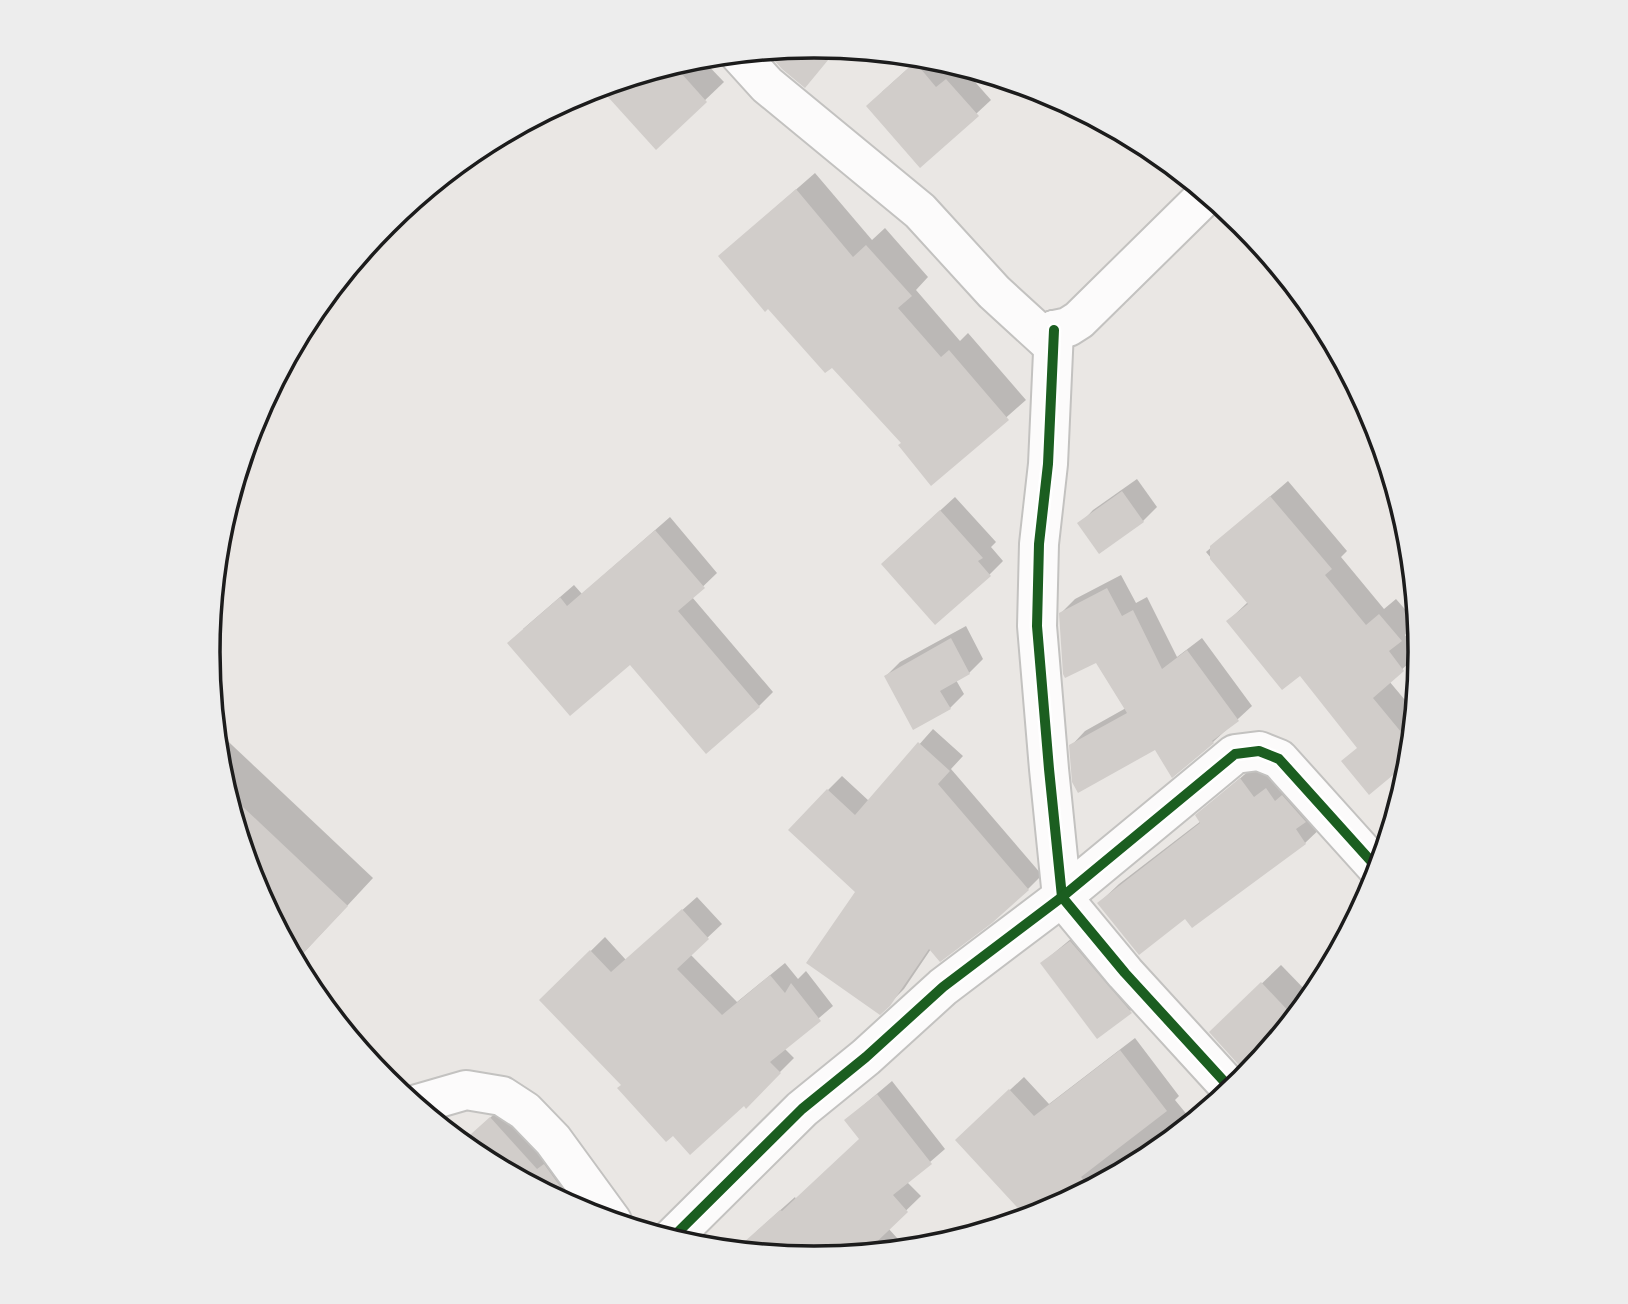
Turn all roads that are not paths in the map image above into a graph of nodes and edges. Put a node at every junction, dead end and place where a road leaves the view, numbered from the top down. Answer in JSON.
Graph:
{"nodes":[{"id":1,"x":746,"y":62,"type":"edge"},
{"id":2,"x":1201,"y":201,"type":"edge"},
{"id":3,"x":1054,"y":330,"type":"junction"},
{"id":4,"x":1370,"y":860,"type":"edge"},
{"id":5,"x":1062,"y":897,"type":"junction"},
{"id":6,"x":1224,"y":1081,"type":"edge"},
{"id":7,"x":425,"y":1102,"type":"edge"},
{"id":8,"x":602,"y":1207,"type":"edge"},
{"id":9,"x":679,"y":1231,"type":"edge"}],
"edges":[{"from":1,"to":3,"type":"street"},
{"from":2,"to":3,"type":"street"},
{"from":3,"to":5,"type":"street"},
{"from":4,"to":5,"type":"street"},
{"from":5,"to":6,"type":"street"},
{"from":5,"to":9,"type":"street"},
{"from":7,"to":8,"type":"street"}]}
